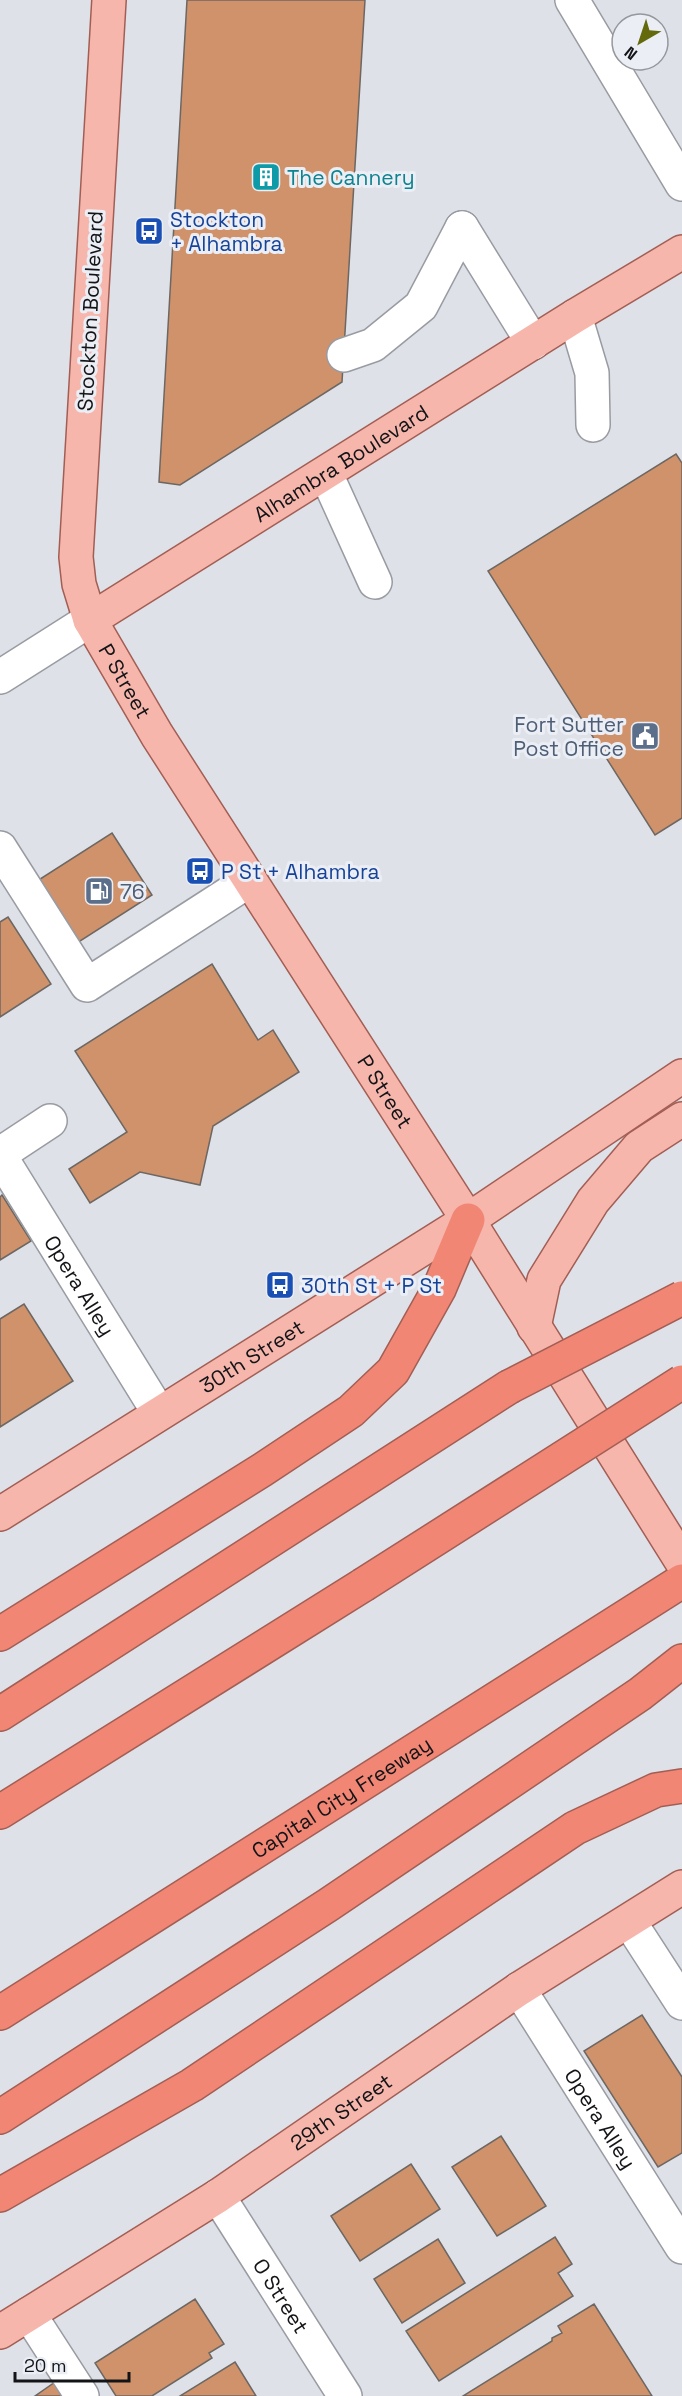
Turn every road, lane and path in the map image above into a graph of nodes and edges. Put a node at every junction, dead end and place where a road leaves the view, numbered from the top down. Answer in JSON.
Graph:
{"nodes":[{"id":1,"x":109,"y":0,"type":"edge"},
{"id":2,"x":572,"y":0,"type":"edge"},
{"id":3,"x":682,"y":184,"type":"edge"},
{"id":4,"x":682,"y":252,"type":"edge"},
{"id":5,"x":575,"y":316,"type":"junction"},
{"id":6,"x":533,"y":343,"type":"junction"},
{"id":7,"x":344,"y":355,"type":"dead end"},
{"id":8,"x":593,"y":425,"type":"dead end"},
{"id":9,"x":326,"y":474,"type":"junction"},
{"id":10,"x":375,"y":582,"type":"dead end"},
{"id":11,"x":90,"y":621,"type":"junction"},
{"id":12,"x":0,"y":677,"type":"edge"},
{"id":13,"x":0,"y":848,"type":"edge"},
{"id":14,"x":250,"y":880,"type":"junction"},
{"id":15,"x":682,"y":1076,"type":"edge"},
{"id":16,"x":682,"y":1119,"type":"edge"},
{"id":17,"x":50,"y":1121,"type":"dead end"},
{"id":18,"x":0,"y":1155,"type":"edge"},
{"id":19,"x":468,"y":1220,"type":"junction"},
{"id":20,"x":682,"y":1298,"type":"edge"},
{"id":21,"x":534,"y":1327,"type":"junction"},
{"id":22,"x":682,"y":1382,"type":"edge"},
{"id":23,"x":159,"y":1413,"type":"junction"},
{"id":24,"x":0,"y":1514,"type":"edge"},
{"id":25,"x":682,"y":1562,"type":"edge"},
{"id":26,"x":682,"y":1581,"type":"edge"},
{"id":27,"x":0,"y":1634,"type":"edge"},
{"id":28,"x":682,"y":1661,"type":"edge"},
{"id":29,"x":0,"y":1714,"type":"edge"},
{"id":30,"x":682,"y":1786,"type":"edge"},
{"id":31,"x":0,"y":1812,"type":"edge"},
{"id":32,"x":682,"y":1887,"type":"edge"},
{"id":33,"x":629,"y":1921,"type":"junction"},
{"id":34,"x":519,"y":1989,"type":"junction"},
{"id":35,"x":682,"y":2003,"type":"edge"},
{"id":36,"x":0,"y":2013,"type":"edge"},
{"id":37,"x":0,"y":2117,"type":"edge"},
{"id":38,"x":0,"y":2195,"type":"edge"},
{"id":39,"x":218,"y":2196,"type":"junction"},
{"id":40,"x":682,"y":2247,"type":"edge"},
{"id":41,"x":29,"y":2314,"type":"junction"},
{"id":42,"x":0,"y":2332,"type":"edge"},
{"id":43,"x":82,"y":2396,"type":"edge"},
{"id":44,"x":345,"y":2396,"type":"edge"}],
"edges":[{"from":1,"to":11,"type":"main road","name":"Stockton Boulevard"},
{"from":2,"to":3,"type":"street"},
{"from":4,"to":5,"type":"main road","name":"Alhambra Boulevard"},
{"from":5,"to":6,"type":"main road","name":"Alhambra Boulevard"},
{"from":5,"to":8,"type":"street"},
{"from":6,"to":7,"type":"street"},
{"from":6,"to":9,"type":"main road","name":"Alhambra Boulevard"},
{"from":9,"to":10,"type":"street"},
{"from":9,"to":11,"type":"main road","name":"Alhambra Boulevard"},
{"from":11,"to":12,"type":"street","name":"Alhambra Boulevard"},
{"from":11,"to":14,"type":"main road","name":"P Street"},
{"from":13,"to":14,"type":"street"},
{"from":14,"to":19,"type":"main road","name":"P Street"},
{"from":15,"to":19,"type":"main road","name":"30th Street"},
{"from":16,"to":21,"type":"main road"},
{"from":17,"to":18,"type":"street"},
{"from":18,"to":23,"type":"street","name":"Opera Alley"},
{"from":19,"to":21,"type":"main road","name":"P Street"},
{"from":19,"to":23,"type":"main road","name":"30th Street"},
{"from":19,"to":27,"type":"highway"},
{"from":20,"to":29,"type":"highway","bridge":true},
{"from":21,"to":25,"type":"main road","name":"P Street"},
{"from":22,"to":31,"type":"highway","bridge":true},
{"from":23,"to":24,"type":"main road","name":"30th Street"},
{"from":26,"to":36,"type":"highway","name":"Capital City Freeway"},
{"from":28,"to":37,"type":"highway"},
{"from":30,"to":38,"type":"highway"},
{"from":32,"to":33,"type":"main road","name":"29th Street"},
{"from":33,"to":34,"type":"main road","name":"29th Street"},
{"from":33,"to":35,"type":"street"},
{"from":34,"to":39,"type":"main road","name":"29th Street"},
{"from":34,"to":40,"type":"street","name":"Opera Alley"},
{"from":39,"to":41,"type":"main road","name":"29th Street"},
{"from":39,"to":44,"type":"street","name":"O Street"},
{"from":41,"to":42,"type":"main road","name":"29th Street"},
{"from":41,"to":43,"type":"street"}]}
